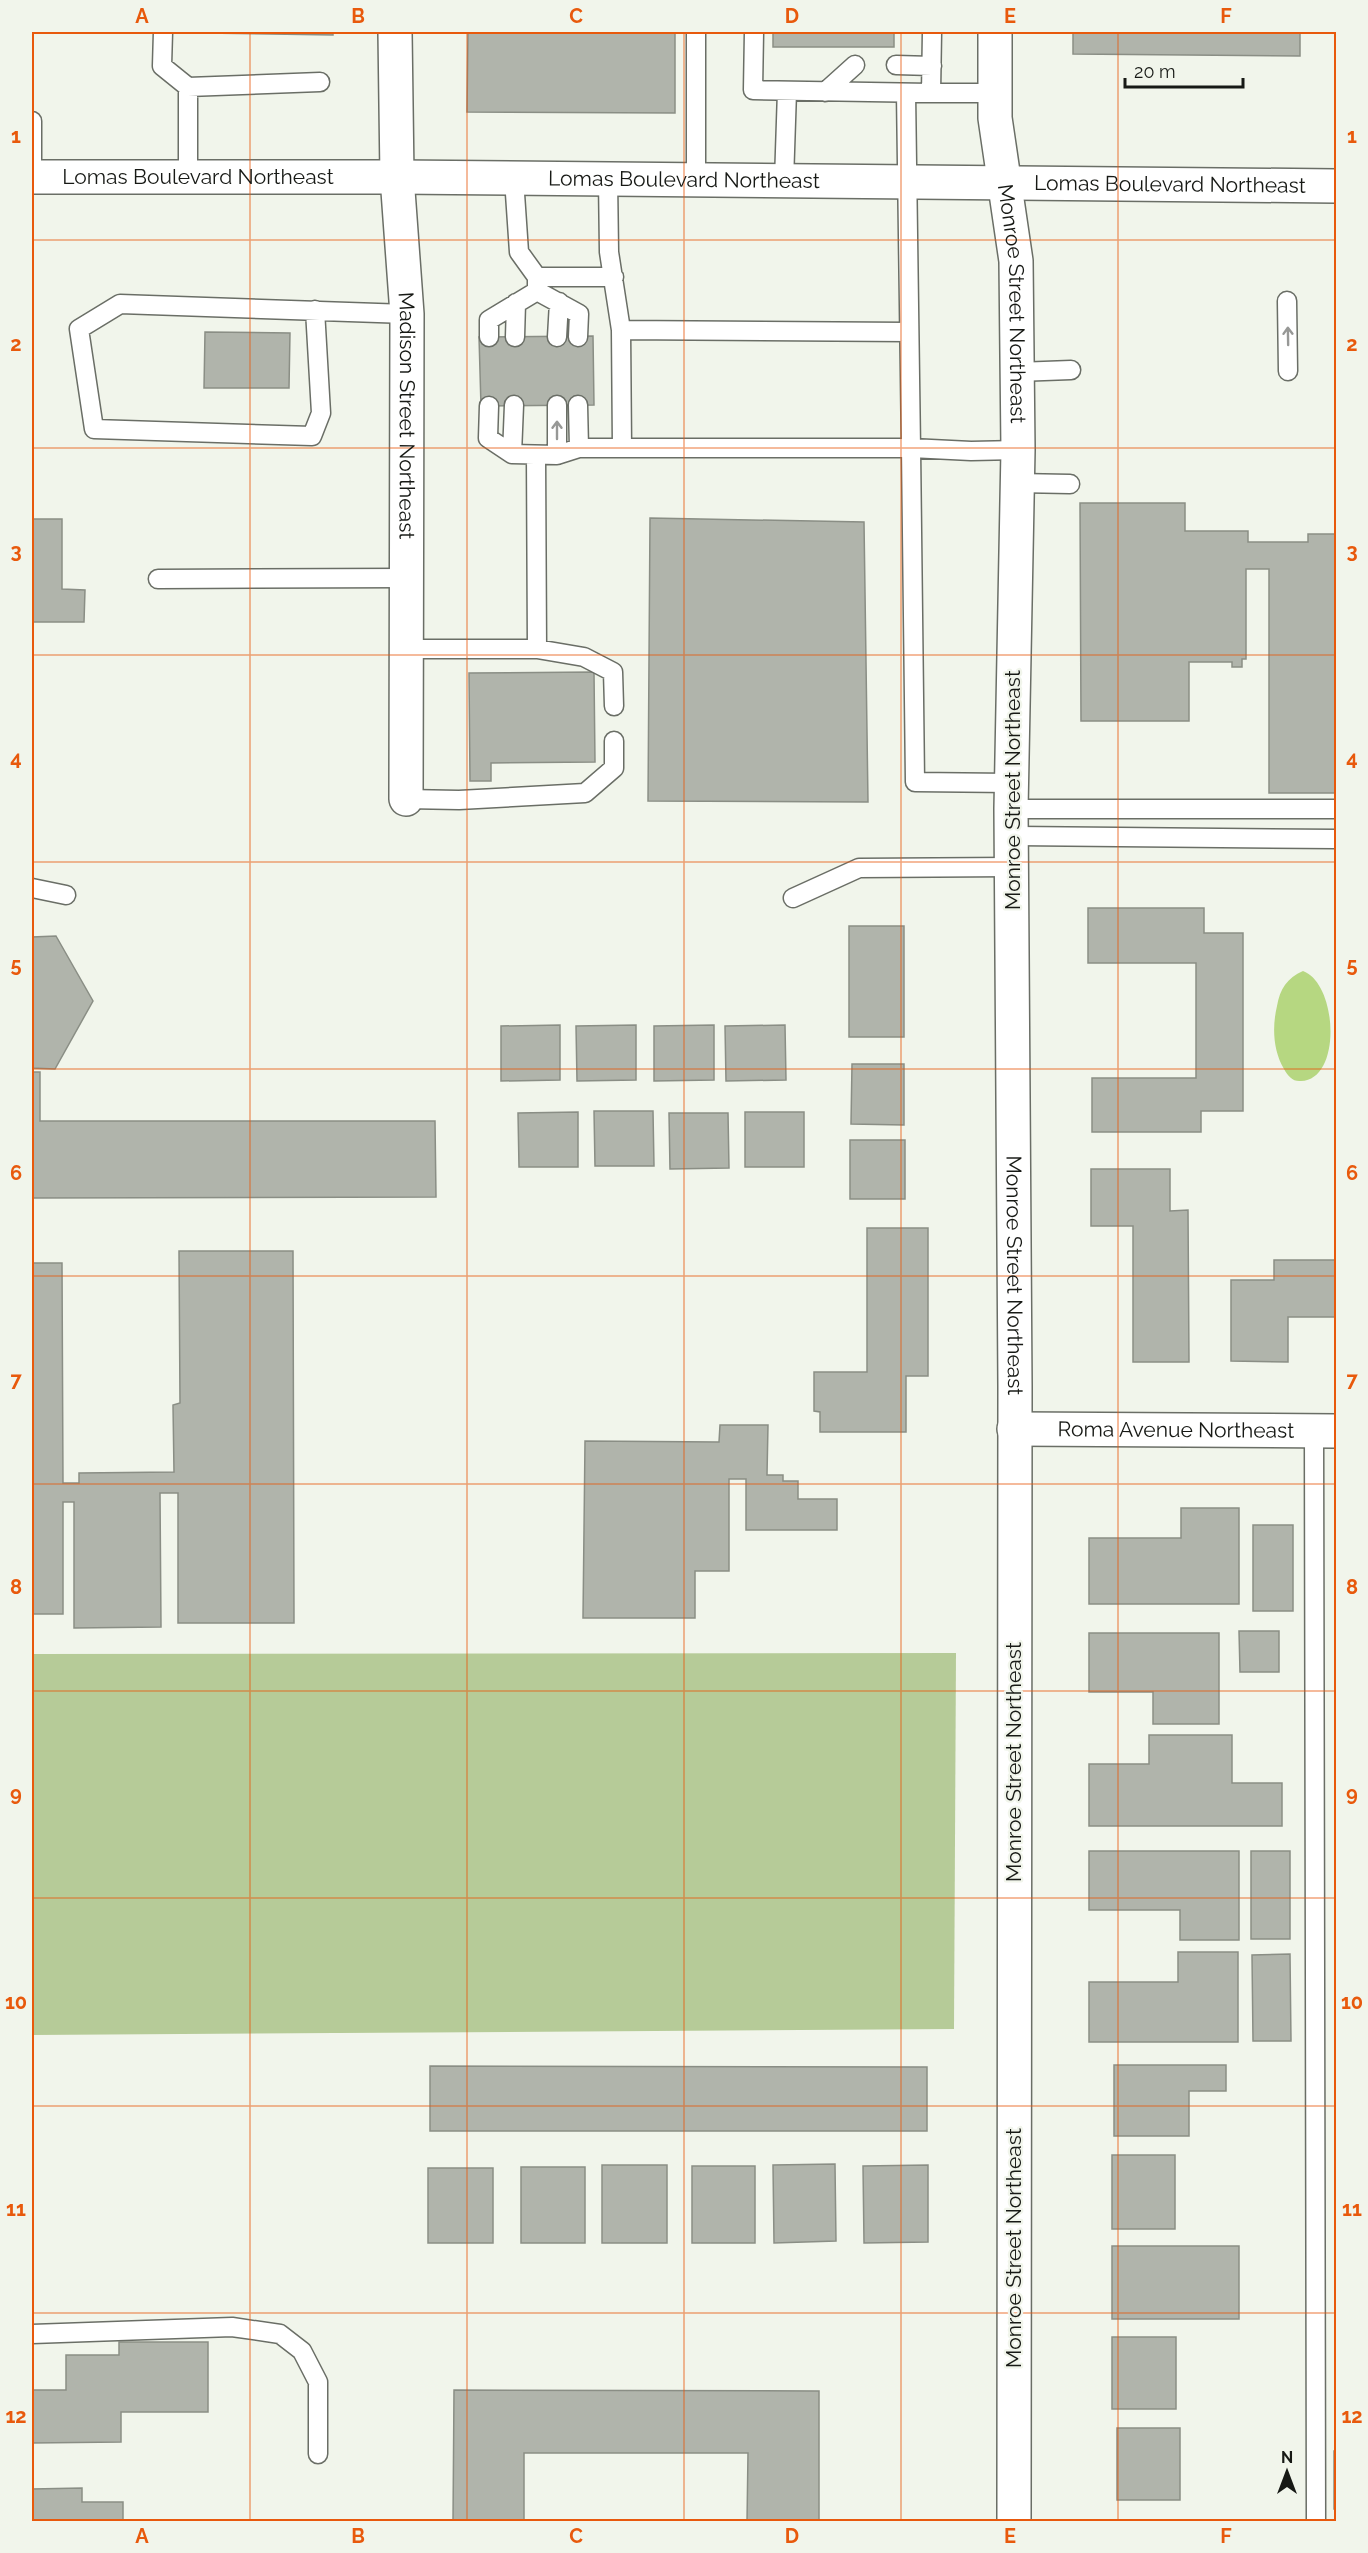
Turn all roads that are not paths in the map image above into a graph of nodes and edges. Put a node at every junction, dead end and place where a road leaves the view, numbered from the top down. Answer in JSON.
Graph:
{"nodes":[{"id":1,"x":162,"y":32,"type":"edge"},
{"id":2,"x":396,"y":32,"type":"edge"},
{"id":3,"x":696,"y":32,"type":"edge"},
{"id":4,"x":754,"y":32,"type":"edge"},
{"id":5,"x":932,"y":32,"type":"edge"},
{"id":6,"x":995,"y":32,"type":"edge"},
{"id":7,"x":855,"y":65,"type":"dead end"},
{"id":8,"x":896,"y":65,"type":"dead end"},
{"id":9,"x":932,"y":66,"type":"junction"},
{"id":10,"x":320,"y":82,"type":"dead end"},
{"id":11,"x":188,"y":87,"type":"junction"},
{"id":12,"x":787,"y":91,"type":"junction"},
{"id":13,"x":825,"y":92,"type":"junction"},
{"id":14,"x":906,"y":93,"type":"junction"},
{"id":15,"x":931,"y":93,"type":"junction"},
{"id":16,"x":995,"y":93,"type":"junction"},
{"id":17,"x":32,"y":121,"type":"edge"},
{"id":18,"x":32,"y":177,"type":"edge"},
{"id":19,"x":188,"y":177,"type":"junction"},
{"id":20,"x":397,"y":177,"type":"junction"},
{"id":21,"x":514,"y":179,"type":"junction"},
{"id":22,"x":608,"y":180,"type":"junction"},
{"id":23,"x":696,"y":180,"type":"junction"},
{"id":24,"x":784,"y":182,"type":"junction"},
{"id":25,"x":906,"y":183,"type":"junction"},
{"id":26,"x":1005,"y":184,"type":"junction"},
{"id":27,"x":1336,"y":186,"type":"edge"},
{"id":28,"x":614,"y":277,"type":"junction"},
{"id":29,"x":537,"y":284,"type":"junction"},
{"id":30,"x":1287,"y":301,"type":"dead end"},
{"id":31,"x":559,"y":302,"type":"junction"},
{"id":32,"x":516,"y":303,"type":"junction"},
{"id":33,"x":315,"y":310,"type":"junction"},
{"id":34,"x":407,"y":314,"type":"junction"},
{"id":35,"x":621,"y":330,"type":"junction"},
{"id":36,"x":908,"y":332,"type":"junction"},
{"id":37,"x":556,"y":337,"type":"dead end"},
{"id":38,"x":578,"y":337,"type":"dead end"},
{"id":39,"x":489,"y":338,"type":"dead end"},
{"id":40,"x":515,"y":338,"type":"dead end"},
{"id":41,"x":1071,"y":370,"type":"dead end"},
{"id":42,"x":1288,"y":371,"type":"dead end"},
{"id":43,"x":1017,"y":372,"type":"junction"},
{"id":44,"x":514,"y":405,"type":"dead end"},
{"id":45,"x":557,"y":405,"type":"dead end"},
{"id":46,"x":578,"y":405,"type":"dead end"},
{"id":47,"x":489,"y":406,"type":"dead end"},
{"id":48,"x":579,"y":448,"type":"junction"},
{"id":49,"x":622,"y":448,"type":"junction"},
{"id":50,"x":911,"y":448,"type":"junction"},
{"id":51,"x":1018,"y":450,"type":"junction"},
{"id":52,"x":512,"y":454,"type":"junction"},
{"id":53,"x":536,"y":455,"type":"junction"},
{"id":54,"x":557,"y":455,"type":"junction"},
{"id":55,"x":1017,"y":483,"type":"junction"},
{"id":56,"x":1070,"y":484,"type":"dead end"},
{"id":57,"x":406,"y":578,"type":"junction"},
{"id":58,"x":158,"y":579,"type":"dead end"},
{"id":59,"x":406,"y":649,"type":"junction"},
{"id":60,"x":537,"y":649,"type":"junction"},
{"id":61,"x":614,"y":706,"type":"dead end"},
{"id":62,"x":614,"y":741,"type":"dead end"},
{"id":63,"x":406,"y":799,"type":"joint"},
{"id":64,"x":1336,"y":809,"type":"edge"},
{"id":65,"x":1011,"y":824,"type":"junction"},
{"id":66,"x":1336,"y":839,"type":"edge"},
{"id":67,"x":32,"y":888,"type":"edge"},
{"id":68,"x":66,"y":895,"type":"dead end"},
{"id":69,"x":793,"y":898,"type":"dead end"},
{"id":70,"x":1014,"y":1429,"type":"junction"},
{"id":71,"x":1325,"y":1430,"type":"edge"},
{"id":72,"x":32,"y":2334,"type":"edge"},
{"id":73,"x":318,"y":2454,"type":"dead end"},
{"id":74,"x":1014,"y":2522,"type":"edge"},
{"id":75,"x":1316,"y":2522,"type":"edge"}],
"edges":[{"from":1,"to":11,"type":"lane"},
{"from":2,"to":20,"type":"street","name":"Madison Street Northeast"},
{"from":3,"to":23,"type":"lane"},
{"from":4,"to":12,"type":"lane"},
{"from":5,"to":9,"type":"lane"},
{"from":6,"to":16,"type":"street","name":"Monroe Street Northeast"},
{"from":7,"to":13,"type":"lane"},
{"from":8,"to":9,"type":"lane"},
{"from":9,"to":15,"type":"lane"},
{"from":10,"to":11,"type":"lane"},
{"from":11,"to":19,"type":"lane"},
{"from":12,"to":13,"type":"lane"},
{"from":12,"to":24,"type":"lane"},
{"from":13,"to":14,"type":"lane"},
{"from":14,"to":15,"type":"lane"},
{"from":14,"to":25,"type":"lane"},
{"from":15,"to":16,"type":"lane"},
{"from":16,"to":26,"type":"street","name":"Monroe Street Northeast"},
{"from":17,"to":18,"type":"lane"},
{"from":18,"to":19,"type":"street","name":"Lomas Boulevard Northeast"},
{"from":19,"to":20,"type":"street","name":"Lomas Boulevard Northeast"},
{"from":20,"to":21,"type":"street","name":"Lomas Boulevard Northeast"},
{"from":20,"to":34,"type":"street","name":"Madison Street Northeast"},
{"from":21,"to":22,"type":"street","name":"Lomas Boulevard Northeast"},
{"from":21,"to":29,"type":"lane"},
{"from":22,"to":23,"type":"street","name":"Lomas Boulevard Northeast"},
{"from":22,"to":28,"type":"lane"},
{"from":23,"to":24,"type":"street","name":"Lomas Boulevard Northeast"},
{"from":24,"to":25,"type":"street","name":"Lomas Boulevard Northeast"},
{"from":25,"to":26,"type":"street","name":"Lomas Boulevard Northeast"},
{"from":25,"to":36,"type":"lane"},
{"from":26,"to":27,"type":"street","name":"Lomas Boulevard Northeast"},
{"from":26,"to":43,"type":"street","name":"Monroe Street Northeast"},
{"from":28,"to":29,"type":"lane"},
{"from":28,"to":35,"type":"lane"},
{"from":29,"to":31,"type":"lane"},
{"from":29,"to":32,"type":"lane"},
{"from":42,"to":30,"type":"lane","one_way":true},
{"from":31,"to":37,"type":"lane"},
{"from":31,"to":38,"type":"lane"},
{"from":32,"to":39,"type":"lane"},
{"from":32,"to":40,"type":"lane"},
{"from":33,"to":33,"type":"lane"},
{"from":33,"to":34,"type":"lane"},
{"from":34,"to":57,"type":"street","name":"Madison Street Northeast"},
{"from":35,"to":36,"type":"lane"},
{"from":35,"to":49,"type":"lane"},
{"from":36,"to":50,"type":"lane"},
{"from":41,"to":43,"type":"lane"},
{"from":43,"to":51,"type":"street","name":"Monroe Street Northeast"},
{"from":44,"to":52,"type":"lane"},
{"from":54,"to":45,"type":"lane","one_way":true},
{"from":46,"to":48,"type":"lane"},
{"from":47,"to":52,"type":"lane"},
{"from":48,"to":49,"type":"lane"},
{"from":48,"to":54,"type":"lane"},
{"from":49,"to":50,"type":"lane"},
{"from":50,"to":51,"type":"lane"},
{"from":50,"to":65,"type":"lane"},
{"from":51,"to":55,"type":"street","name":"Monroe Street Northeast"},
{"from":52,"to":53,"type":"lane"},
{"from":53,"to":54,"type":"lane"},
{"from":53,"to":60,"type":"lane"},
{"from":55,"to":56,"type":"lane"},
{"from":55,"to":65,"type":"street","name":"Monroe Street Northeast"},
{"from":57,"to":58,"type":"lane"},
{"from":57,"to":59,"type":"street","name":"Madison Street Northeast"},
{"from":59,"to":60,"type":"lane"},
{"from":59,"to":63,"type":"street","name":"Madison Street Northeast"},
{"from":60,"to":61,"type":"lane"},
{"from":62,"to":63,"type":"lane"},
{"from":64,"to":65,"type":"lane"},
{"from":65,"to":66,"type":"lane"},
{"from":65,"to":69,"type":"lane"},
{"from":65,"to":70,"type":"street","name":"Monroe Street Northeast"},
{"from":67,"to":68,"type":"lane"},
{"from":70,"to":71,"type":"street","name":"Roma Avenue Northeast"},
{"from":70,"to":74,"type":"street","name":"Monroe Street Northeast"},
{"from":71,"to":75,"type":"lane"},
{"from":72,"to":73,"type":"lane"}]}
